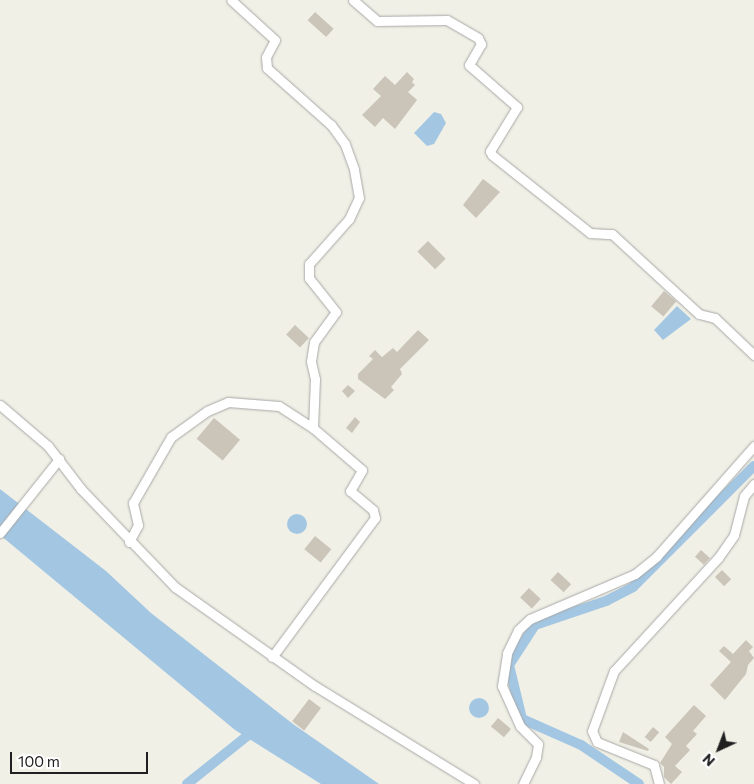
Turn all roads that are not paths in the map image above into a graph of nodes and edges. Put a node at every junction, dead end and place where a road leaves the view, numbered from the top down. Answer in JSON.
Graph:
{"nodes":[{"id":1,"x":232,"y":0,"type":"edge"},
{"id":2,"x":353,"y":0,"type":"edge"},
{"id":3,"x":754,"y":355,"type":"edge"},
{"id":4,"x":0,"y":406,"type":"edge"},
{"id":5,"x":313,"y":428,"type":"junction"},
{"id":6,"x":754,"y":446,"type":"edge"},
{"id":7,"x":59,"y":459,"type":"junction"},
{"id":8,"x":754,"y":484,"type":"edge"},
{"id":9,"x":0,"y":533,"type":"edge"},
{"id":10,"x":129,"y":542,"type":"junction"},
{"id":11,"x":272,"y":657,"type":"junction"},
{"id":12,"x":474,"y":784,"type":"edge"},
{"id":13,"x":523,"y":784,"type":"edge"},
{"id":14,"x":659,"y":784,"type":"edge"}],
"edges":[{"from":1,"to":5,"type":"street"},
{"from":2,"to":3,"type":"street"},
{"from":4,"to":7,"type":"street"},
{"from":5,"to":10,"type":"street"},
{"from":5,"to":11,"type":"street"},
{"from":6,"to":13,"type":"street"},
{"from":7,"to":9,"type":"street"},
{"from":7,"to":10,"type":"street"},
{"from":8,"to":14,"type":"street"},
{"from":10,"to":11,"type":"street"},
{"from":11,"to":12,"type":"street"}]}
